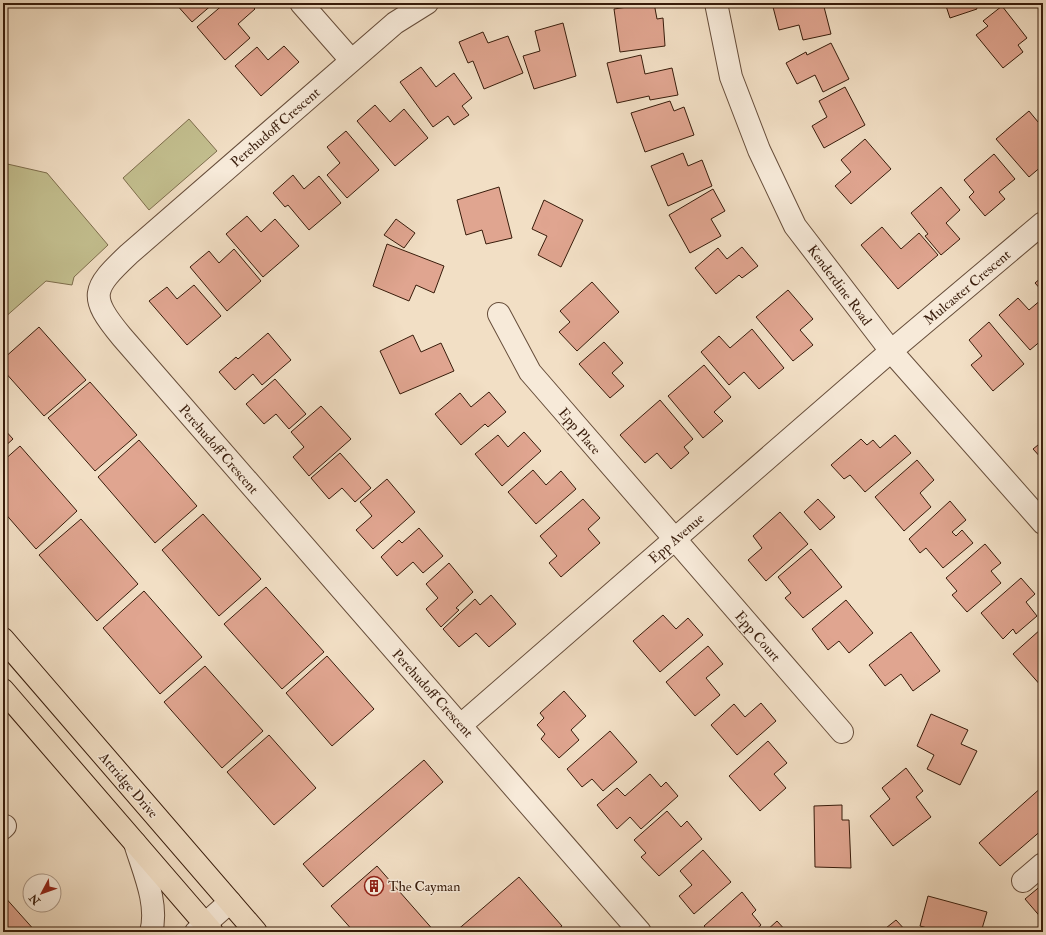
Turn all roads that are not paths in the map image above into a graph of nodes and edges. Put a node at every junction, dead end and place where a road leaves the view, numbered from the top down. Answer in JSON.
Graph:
{"nodes":[{"id":1,"x":301,"y":3,"type":"edge"},
{"id":2,"x":427,"y":3,"type":"edge"},
{"id":3,"x":716,"y":3,"type":"edge"},
{"id":4,"x":351,"y":60,"type":"junction"},
{"id":5,"x":1043,"y":223,"type":"edge"},
{"id":6,"x":499,"y":314,"type":"dead end"},
{"id":7,"x":892,"y":352,"type":"junction"},
{"id":8,"x":1043,"y":523,"type":"edge"},
{"id":9,"x":674,"y":540,"type":"junction"},
{"id":10,"x":3,"y":639,"type":"edge"},
{"id":11,"x":3,"y":690,"type":"edge"},
{"id":12,"x":461,"y":725,"type":"junction"},
{"id":13,"x":842,"y":732,"type":"dead end"},
{"id":14,"x":135,"y":843,"type":"junction"},
{"id":15,"x":1043,"y":864,"type":"edge"},
{"id":16,"x":1023,"y":881,"type":"dead end"},
{"id":17,"x":230,"y":902,"type":"junction"},
{"id":18,"x":204,"y":929,"type":"edge"},
{"id":19,"x":253,"y":931,"type":"edge"},
{"id":20,"x":150,"y":932,"type":"edge"},
{"id":21,"x":640,"y":932,"type":"edge"}],
"edges":[{"from":1,"to":4,"type":"street"},
{"from":2,"to":4,"type":"street","name":"Perehudoff Crescent"},
{"from":3,"to":7,"type":"street","name":"Kenderdine Road"},
{"from":4,"to":12,"type":"street","name":"Perehudoff Crescent"},
{"from":5,"to":7,"type":"street","name":"Mulcaster Crescent"},
{"from":6,"to":9,"type":"street","name":"Epp Place"},
{"from":7,"to":8,"type":"street","name":"Kenderdine Road"},
{"from":7,"to":9,"type":"street","name":"Epp Avenue"},
{"from":9,"to":12,"type":"street","name":"Epp Avenue"},
{"from":9,"to":13,"type":"street","name":"Epp Court"},
{"from":10,"to":17,"type":"main road","name":"Attridge Drive"},
{"from":11,"to":14,"type":"main road"},
{"from":12,"to":21,"type":"street","name":"Perehudoff Crescent"},
{"from":14,"to":18,"type":"main road"},
{"from":14,"to":20,"type":"street"},
{"from":15,"to":16,"type":"street"},
{"from":17,"to":18,"type":"street"},
{"from":17,"to":19,"type":"main road","name":"Attridge Drive"}]}
